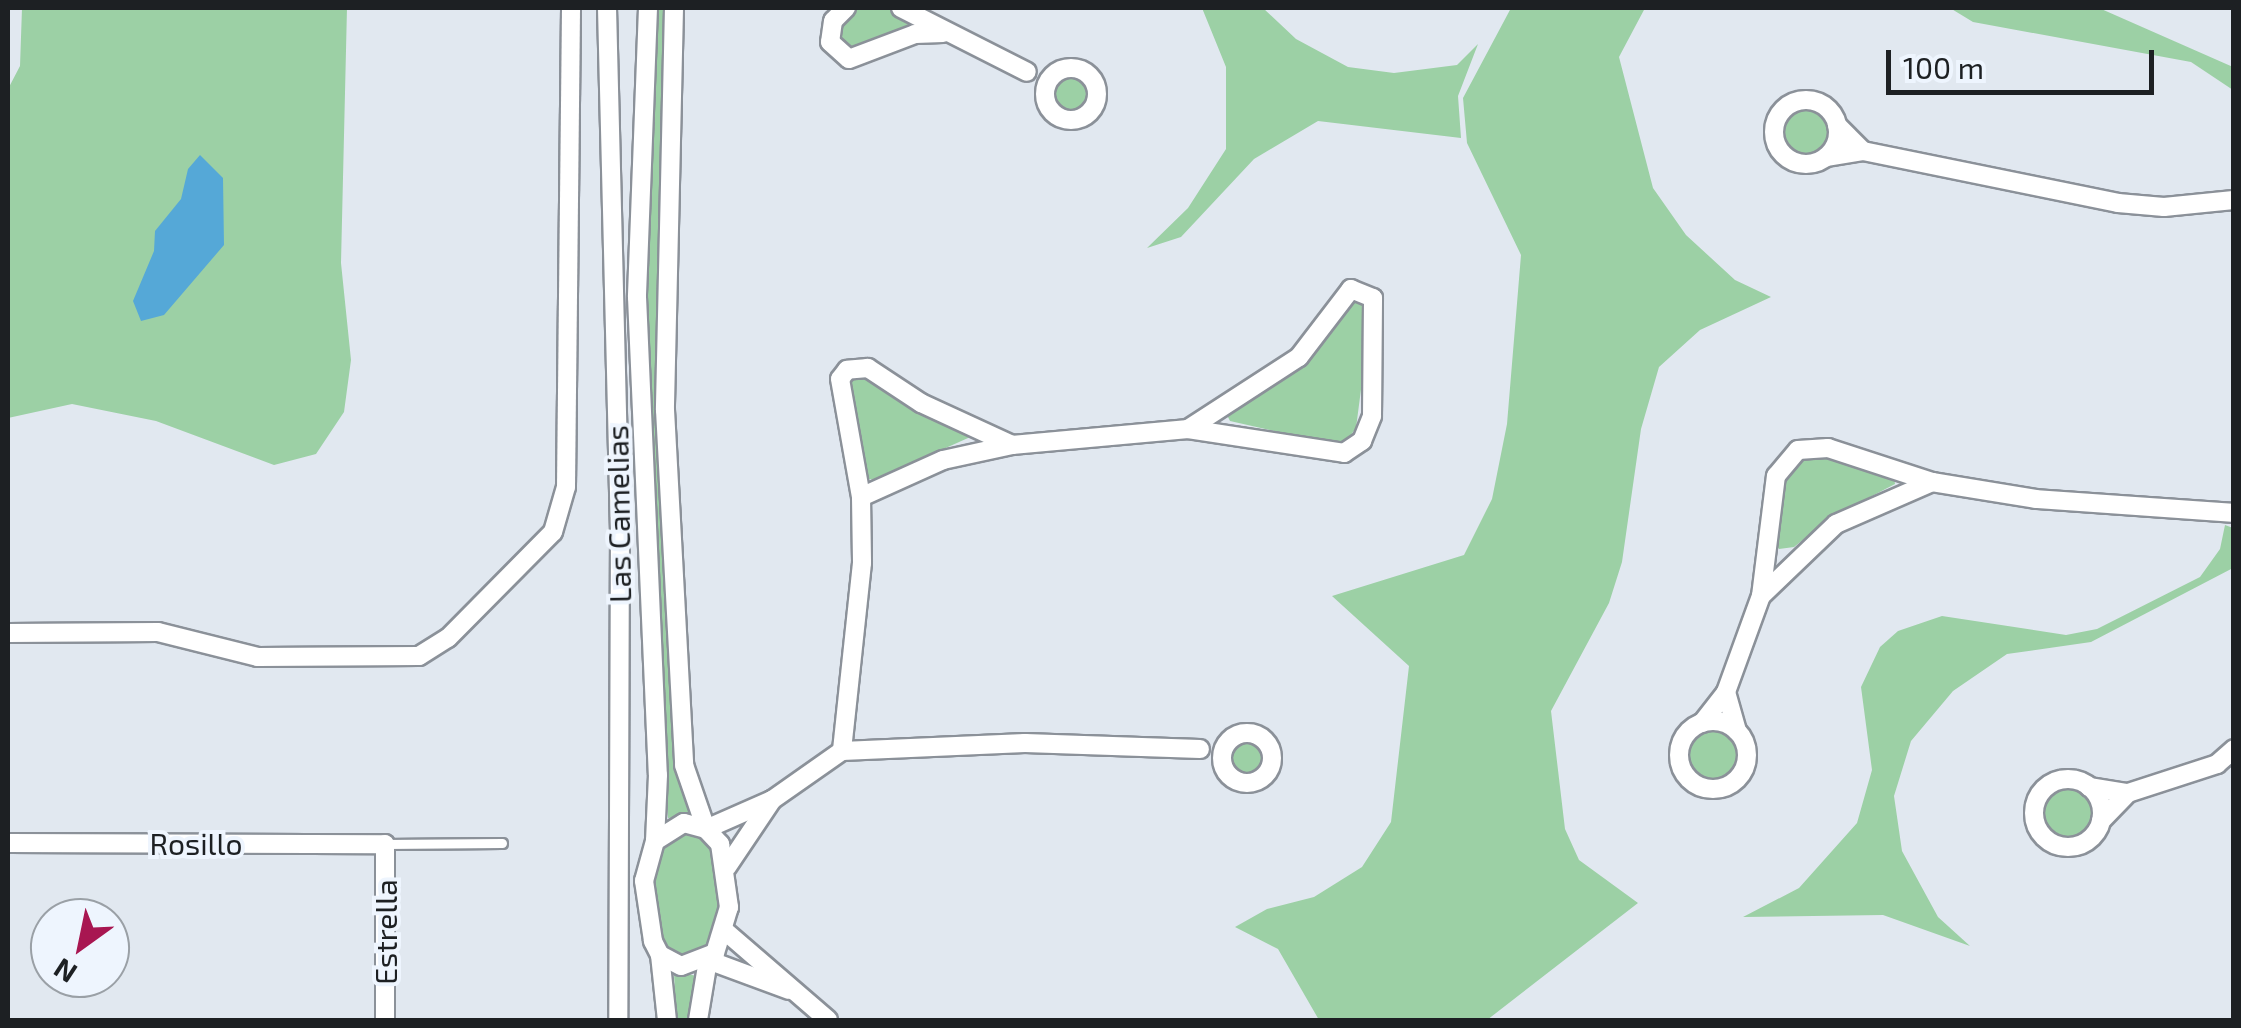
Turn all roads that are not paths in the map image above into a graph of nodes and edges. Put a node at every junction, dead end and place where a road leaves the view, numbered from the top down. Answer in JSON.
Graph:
{"nodes":[{"id":1,"x":571,"y":8,"type":"edge"},
{"id":2,"x":608,"y":8,"type":"edge"},
{"id":3,"x":648,"y":8,"type":"edge"},
{"id":4,"x":674,"y":8,"type":"edge"},
{"id":5,"x":846,"y":8,"type":"edge"},
{"id":6,"x":901,"y":8,"type":"edge"},
{"id":7,"x":944,"y":33,"type":"junction"},
{"id":8,"x":1027,"y":72,"type":"junction"},
{"id":9,"x":1058,"y":72,"type":"junction"},
{"id":10,"x":1045,"y":96,"type":"junction"},
{"id":11,"x":1837,"y":125,"type":"junction"},
{"id":12,"x":1863,"y":151,"type":"junction"},
{"id":13,"x":1826,"y":157,"type":"junction"},
{"id":14,"x":2234,"y":200,"type":"edge"},
{"id":15,"x":1188,"y":429,"type":"junction"},
{"id":16,"x":1012,"y":445,"type":"junction"},
{"id":17,"x":1932,"y":482,"type":"junction"},
{"id":18,"x":860,"y":497,"type":"junction"},
{"id":19,"x":2234,"y":514,"type":"edge"},
{"id":20,"x":1761,"y":596,"type":"junction"},
{"id":21,"x":8,"y":633,"type":"edge"},
{"id":22,"x":1726,"y":692,"type":"junction"},
{"id":23,"x":1702,"y":723,"type":"junction"},
{"id":24,"x":1737,"y":731,"type":"junction"},
{"id":25,"x":1228,"y":740,"type":"junction"},
{"id":26,"x":1200,"y":749,"type":"junction"},
{"id":27,"x":2234,"y":749,"type":"edge"},
{"id":28,"x":842,"y":751,"type":"junction"},
{"id":29,"x":1224,"y":767,"type":"junction"},
{"id":30,"x":2225,"y":767,"type":"edge"},
{"id":31,"x":2090,"y":788,"type":"junction"},
{"id":32,"x":2128,"y":793,"type":"junction"},
{"id":33,"x":772,"y":800,"type":"junction"},
{"id":34,"x":2101,"y":821,"type":"junction"},
{"id":35,"x":706,"y":829,"type":"junction"},
{"id":36,"x":655,"y":841,"type":"junction"},
{"id":37,"x":8,"y":843,"type":"edge"},
{"id":38,"x":502,"y":843,"type":"dead end"},
{"id":39,"x":385,"y":844,"type":"junction"},
{"id":40,"x":727,"y":867,"type":"junction"},
{"id":41,"x":724,"y":930,"type":"junction"},
{"id":42,"x":660,"y":955,"type":"junction"},
{"id":43,"x":708,"y":960,"type":"junction"},
{"id":44,"x":788,"y":990,"type":"junction"},
{"id":45,"x":385,"y":1020,"type":"edge"},
{"id":46,"x":618,"y":1020,"type":"edge"},
{"id":47,"x":667,"y":1020,"type":"edge"},
{"id":48,"x":698,"y":1020,"type":"edge"},
{"id":49,"x":828,"y":1020,"type":"edge"}],
"edges":[{"from":1,"to":21,"type":"street"},
{"from":2,"to":46,"type":"street","name":"Las Camelias"},
{"from":3,"to":36,"type":"street"},
{"from":4,"to":35,"type":"street"},
{"from":5,"to":7,"type":"street"},
{"from":6,"to":7,"type":"street"},
{"from":7,"to":8,"type":"street"},
{"from":8,"to":9,"type":"street"},
{"from":8,"to":10,"type":"street"},
{"from":9,"to":10,"type":"street"},
{"from":9,"to":10,"type":"street"},
{"from":11,"to":12,"type":"street"},
{"from":11,"to":13,"type":"street"},
{"from":11,"to":13,"type":"street"},
{"from":12,"to":13,"type":"street"},
{"from":12,"to":14,"type":"street"},
{"from":15,"to":15,"type":"street"},
{"from":15,"to":16,"type":"street"},
{"from":16,"to":18,"type":"street"},
{"from":16,"to":18,"type":"street"},
{"from":17,"to":19,"type":"street"},
{"from":17,"to":20,"type":"street"},
{"from":17,"to":20,"type":"street"},
{"from":18,"to":28,"type":"street"},
{"from":20,"to":22,"type":"street"},
{"from":22,"to":23,"type":"street"},
{"from":22,"to":24,"type":"street"},
{"from":23,"to":24,"type":"street"},
{"from":23,"to":24,"type":"street"},
{"from":25,"to":26,"type":"street"},
{"from":25,"to":29,"type":"street"},
{"from":25,"to":29,"type":"street"},
{"from":26,"to":28,"type":"street"},
{"from":26,"to":29,"type":"street"},
{"from":27,"to":30,"type":"street"},
{"from":28,"to":33,"type":"street"},
{"from":30,"to":32,"type":"street"},
{"from":31,"to":32,"type":"street"},
{"from":31,"to":34,"type":"street"},
{"from":31,"to":34,"type":"street"},
{"from":32,"to":34,"type":"street"},
{"from":33,"to":35,"type":"street"},
{"from":33,"to":40,"type":"street"},
{"from":35,"to":36,"type":"street"},
{"from":35,"to":40,"type":"street"},
{"from":36,"to":42,"type":"street"},
{"from":37,"to":39,"type":"street","name":"Rosillo"},
{"from":38,"to":39,"type":"lane"},
{"from":39,"to":45,"type":"street","name":"Estrella"},
{"from":40,"to":41,"type":"street"},
{"from":41,"to":43,"type":"street"},
{"from":41,"to":44,"type":"street"},
{"from":42,"to":43,"type":"street"},
{"from":42,"to":47,"type":"street"},
{"from":43,"to":44,"type":"street"},
{"from":43,"to":48,"type":"street"},
{"from":44,"to":49,"type":"street"}]}
